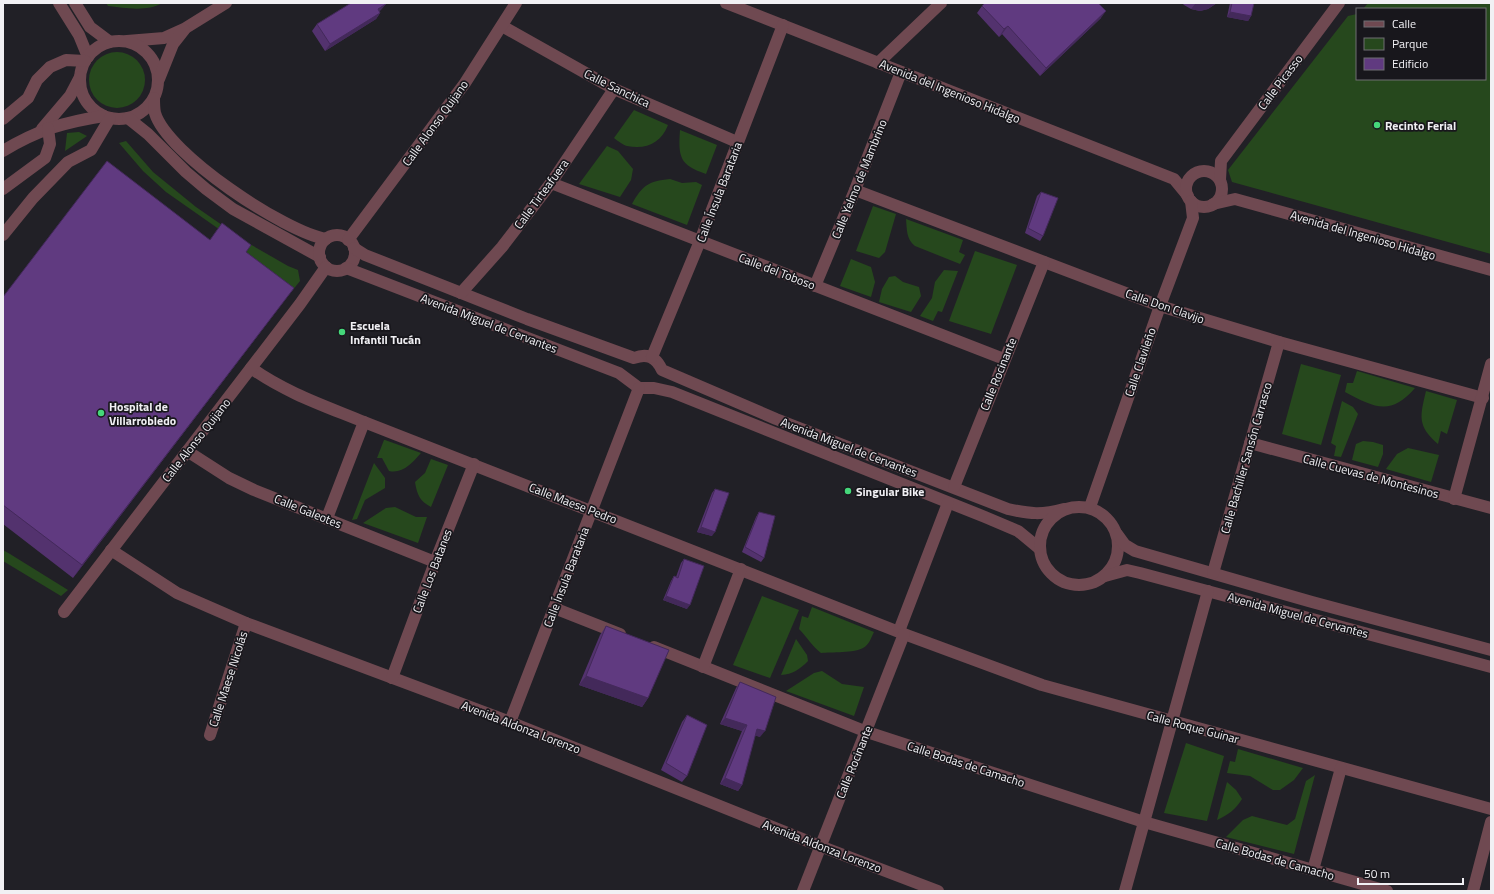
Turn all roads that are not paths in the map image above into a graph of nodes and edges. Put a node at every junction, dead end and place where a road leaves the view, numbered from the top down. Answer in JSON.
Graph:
{"nodes":[{"id":1,"x":59,"y":3,"type":"edge"},
{"id":2,"x":75,"y":3,"type":"edge"},
{"id":3,"x":226,"y":3,"type":"edge"},
{"id":4,"x":516,"y":3,"type":"edge"},
{"id":5,"x":726,"y":3,"type":"edge"},
{"id":6,"x":941,"y":3,"type":"edge"},
{"id":7,"x":1339,"y":3,"type":"edge"},
{"id":8,"x":783,"y":25,"type":"junction"},
{"id":9,"x":502,"y":26,"type":"junction"},
{"id":10,"x":184,"y":29,"type":"junction"},
{"id":11,"x":116,"y":42,"type":"junction"},
{"id":12,"x":87,"y":59,"type":"junction"},
{"id":13,"x":878,"y":63,"type":"junction"},
{"id":14,"x":901,"y":72,"type":"junction"},
{"id":15,"x":80,"y":77,"type":"junction"},
{"id":16,"x":158,"y":80,"type":"junction"},
{"id":17,"x":614,"y":89,"type":"junction"},
{"id":18,"x":154,"y":98,"type":"junction"},
{"id":19,"x":107,"y":117,"type":"junction"},
{"id":20,"x":128,"y":118,"type":"junction"},
{"id":21,"x":3,"y":119,"type":"edge"},
{"id":22,"x":44,"y":130,"type":"junction"},
{"id":23,"x":737,"y":142,"type":"junction"},
{"id":24,"x":3,"y":151,"type":"edge"},
{"id":25,"x":1221,"y":161,"type":"junction"},
{"id":26,"x":1197,"y":173,"type":"junction"},
{"id":27,"x":1174,"y":178,"type":"junction"},
{"id":28,"x":551,"y":183,"type":"junction"},
{"id":29,"x":1221,"y":183,"type":"junction"},
{"id":30,"x":3,"y":189,"type":"edge"},
{"id":31,"x":855,"y":190,"type":"junction"},
{"id":32,"x":1189,"y":199,"type":"junction"},
{"id":33,"x":1235,"y":199,"type":"junction"},
{"id":34,"x":1210,"y":205,"type":"junction"},
{"id":35,"x":1193,"y":218,"type":"junction"},
{"id":36,"x":3,"y":235,"type":"edge"},
{"id":37,"x":326,"y":239,"type":"junction"},
{"id":38,"x":700,"y":241,"type":"junction"},
{"id":39,"x":351,"y":244,"type":"junction"},
{"id":40,"x":323,"y":262,"type":"junction"},
{"id":41,"x":1044,"y":262,"type":"junction"},
{"id":42,"x":346,"y":268,"type":"junction"},
{"id":43,"x":1491,"y":270,"type":"edge"},
{"id":44,"x":815,"y":286,"type":"junction"},
{"id":45,"x":461,"y":293,"type":"junction"},
{"id":46,"x":1160,"y":306,"type":"junction"},
{"id":47,"x":1280,"y":342,"type":"junction"},
{"id":48,"x":652,"y":357,"type":"junction"},
{"id":49,"x":634,"y":358,"type":"junction"},
{"id":50,"x":1004,"y":359,"type":"junction"},
{"id":51,"x":1491,"y":364,"type":"edge"},
{"id":52,"x":251,"y":368,"type":"junction"},
{"id":53,"x":662,"y":370,"type":"junction"},
{"id":54,"x":635,"y":384,"type":"junction"},
{"id":55,"x":654,"y":388,"type":"junction"},
{"id":56,"x":1483,"y":398,"type":"junction"},
{"id":57,"x":364,"y":422,"type":"junction"},
{"id":58,"x":1250,"y":443,"type":"junction"},
{"id":59,"x":187,"y":451,"type":"junction"},
{"id":60,"x":474,"y":464,"type":"junction"},
{"id":61,"x":954,"y":487,"type":"junction"},
{"id":62,"x":1454,"y":499,"type":"junction"},
{"id":63,"x":948,"y":504,"type":"junction"},
{"id":64,"x":1090,"y":507,"type":"junction"},
{"id":65,"x":1491,"y":508,"type":"edge"},
{"id":66,"x":1064,"y":509,"type":"junction"},
{"id":67,"x":592,"y":511,"type":"junction"},
{"id":68,"x":327,"y":518,"type":"junction"},
{"id":69,"x":1117,"y":534,"type":"junction"},
{"id":70,"x":1040,"y":549,"type":"junction"},
{"id":71,"x":110,"y":550,"type":"junction"},
{"id":72,"x":435,"y":562,"type":"junction"},
{"id":73,"x":741,"y":569,"type":"junction"},
{"id":74,"x":1212,"y":573,"type":"junction"},
{"id":75,"x":1105,"y":576,"type":"junction"},
{"id":76,"x":1208,"y":591,"type":"junction"},
{"id":77,"x":554,"y":608,"type":"junction"},
{"id":78,"x":64,"y":612,"type":"dead end"},
{"id":79,"x":246,"y":623,"type":"junction"},
{"id":80,"x":902,"y":632,"type":"junction"},
{"id":81,"x":629,"y":638,"type":"edge"},
{"id":82,"x":644,"y":643,"type":"edge"},
{"id":83,"x":1491,"y":650,"type":"edge"},
{"id":84,"x":703,"y":667,"type":"junction"},
{"id":85,"x":1491,"y":667,"type":"edge"},
{"id":86,"x":392,"y":678,"type":"junction"},
{"id":87,"x":510,"y":722,"type":"junction"},
{"id":88,"x":1171,"y":722,"type":"junction"},
{"id":89,"x":867,"y":732,"type":"junction"},
{"id":90,"x":210,"y":734,"type":"dead end"},
{"id":91,"x":1341,"y":768,"type":"junction"},
{"id":92,"x":1491,"y":809,"type":"edge"},
{"id":93,"x":1144,"y":822,"type":"junction"},
{"id":94,"x":1491,"y":822,"type":"edge"},
{"id":95,"x":820,"y":846,"type":"junction"},
{"id":96,"x":1313,"y":870,"type":"junction"},
{"id":97,"x":803,"y":891,"type":"edge"},
{"id":98,"x":938,"y":891,"type":"edge"},
{"id":99,"x":1125,"y":891,"type":"edge"},
{"id":100,"x":1387,"y":891,"type":"edge"},
{"id":101,"x":1473,"y":891,"type":"edge"}],
"edges":[{"from":1,"to":12,"type":"street"},
{"from":2,"to":11,"type":"street"},
{"from":3,"to":10,"type":"street"},
{"from":4,"to":9,"type":"street","name":"Calle Alonso Quijano"},
{"from":5,"to":8,"type":"street","name":"Avenida del Ingenioso Hidalgo"},
{"from":6,"to":13,"type":"street"},
{"from":7,"to":25,"type":"street","name":"Calle Picasso"},
{"from":8,"to":13,"type":"street","name":"Avenida del Ingenioso Hidalgo"},
{"from":8,"to":23,"type":"street","name":"Calle Ínsula Barataria"},
{"from":9,"to":17,"type":"street","name":"Calle Sanchica"},
{"from":9,"to":39,"type":"street","name":"Calle Alonso Quijano"},
{"from":10,"to":11,"type":"street"},
{"from":10,"to":16,"type":"street"},
{"from":11,"to":12,"type":"street"},
{"from":11,"to":16,"type":"street"},
{"from":12,"to":15,"type":"street"},
{"from":12,"to":21,"type":"street"},
{"from":13,"to":14,"type":"street","name":"Avenida del Ingenioso Hidalgo"},
{"from":14,"to":27,"type":"street","name":"Avenida del Ingenioso Hidalgo"},
{"from":14,"to":31,"type":"street","name":"Calle Yelmo de Mambrino"},
{"from":15,"to":19,"type":"street"},
{"from":15,"to":22,"type":"street"},
{"from":16,"to":18,"type":"street"},
{"from":17,"to":23,"type":"street","name":"Calle Sanchica"},
{"from":17,"to":28,"type":"street","name":"Calle Tirteafuera"},
{"from":18,"to":20,"type":"street"},
{"from":18,"to":37,"type":"street"},
{"from":19,"to":20,"type":"street"},
{"from":19,"to":22,"type":"street"},
{"from":19,"to":36,"type":"street"},
{"from":20,"to":40,"type":"street"},
{"from":22,"to":24,"type":"street"},
{"from":22,"to":30,"type":"street"},
{"from":23,"to":38,"type":"street","name":"Calle Ínsula Barataria"},
{"from":25,"to":26,"type":"street","name":"Calle Picasso"},
{"from":25,"to":29,"type":"street"},
{"from":26,"to":27,"type":"street"},
{"from":26,"to":29,"type":"street"},
{"from":26,"to":32,"type":"street"},
{"from":27,"to":32,"type":"street"},
{"from":28,"to":38,"type":"street","name":"Calle del Toboso"},
{"from":28,"to":45,"type":"street","name":"Calle Tirteafuera"},
{"from":29,"to":33,"type":"street","name":"Avenida del Ingenioso Hidalgo"},
{"from":29,"to":34,"type":"street"},
{"from":31,"to":41,"type":"street","name":"Calle Don Clavijo"},
{"from":31,"to":44,"type":"street","name":"Calle Yelmo de Mambrino"},
{"from":32,"to":34,"type":"street"},
{"from":32,"to":35,"type":"street","name":"Calle Clavileño"},
{"from":33,"to":34,"type":"street","name":"Avenida del Ingenioso Hidalgo"},
{"from":33,"to":43,"type":"street","name":"Avenida del Ingenioso Hidalgo"},
{"from":34,"to":35,"type":"street"},
{"from":35,"to":46,"type":"street","name":"Calle Clavileño"},
{"from":37,"to":39,"type":"street"},
{"from":37,"to":40,"type":"street"},
{"from":38,"to":44,"type":"street","name":"Calle del Toboso"},
{"from":38,"to":48,"type":"street","name":"Calle Ínsula Barataria"},
{"from":39,"to":42,"type":"street"},
{"from":39,"to":45,"type":"street","name":"Avenida Miguel de Cervantes"},
{"from":40,"to":42,"type":"street"},
{"from":40,"to":52,"type":"street","name":"Calle Alonso Quijano"},
{"from":41,"to":46,"type":"street","name":"Calle Don Clavijo"},
{"from":41,"to":50,"type":"street","name":"Calle Rocinante"},
{"from":42,"to":54,"type":"street","name":"Avenida Miguel de Cervantes"},
{"from":44,"to":50,"type":"street","name":"Calle del Toboso"},
{"from":45,"to":49,"type":"street","name":"Avenida Miguel de Cervantes"},
{"from":46,"to":47,"type":"street","name":"Calle Don Clavijo"},
{"from":46,"to":64,"type":"street","name":"Calle Clavileño"},
{"from":47,"to":56,"type":"street","name":"Calle Don Clavijo"},
{"from":47,"to":58,"type":"street","name":"Calle Bachiller Sansón Carrasco"},
{"from":48,"to":49,"type":"street","name":"Avenida Miguel de Cervantes"},
{"from":48,"to":53,"type":"street","name":"Avenida Miguel de Cervantes"},
{"from":49,"to":54,"type":"street"},
{"from":50,"to":61,"type":"street","name":"Calle Rocinante"},
{"from":51,"to":56,"type":"street"},
{"from":52,"to":57,"type":"street","name":"Calle Maese Pedro"},
{"from":52,"to":59,"type":"street","name":"Calle Alonso Quijano"},
{"from":53,"to":55,"type":"street"},
{"from":53,"to":61,"type":"street","name":"Avenida Miguel de Cervantes"},
{"from":54,"to":55,"type":"street","name":"Avenida Miguel de Cervantes"},
{"from":54,"to":67,"type":"street","name":"Calle Ínsula Barataria"},
{"from":55,"to":63,"type":"street","name":"Avenida Miguel de Cervantes"},
{"from":56,"to":62,"type":"street"},
{"from":57,"to":60,"type":"street","name":"Calle Maese Pedro"},
{"from":57,"to":68,"type":"street"},
{"from":58,"to":62,"type":"street","name":"Calle Cuevas de Montesinos"},
{"from":58,"to":74,"type":"street","name":"Calle Bachiller Sansón Carrasco"},
{"from":59,"to":68,"type":"street","name":"Calle Galeotes"},
{"from":59,"to":71,"type":"street","name":"Calle Alonso Quijano"},
{"from":60,"to":67,"type":"street","name":"Calle Maese Pedro"},
{"from":60,"to":72,"type":"street","name":"Calle Los Batanes"},
{"from":61,"to":66,"type":"street","name":"Avenida Miguel de Cervantes"},
{"from":62,"to":65,"type":"street","name":"Calle Cuevas de Montesinos"},
{"from":63,"to":70,"type":"street","name":"Avenida Miguel de Cervantes"},
{"from":63,"to":80,"type":"street","name":"Calle Rocinante"},
{"from":64,"to":66,"type":"street"},
{"from":64,"to":69,"type":"street"},
{"from":66,"to":70,"type":"street"},
{"from":67,"to":73,"type":"street","name":"Calle Maese Pedro"},
{"from":67,"to":77,"type":"street","name":"Calle Ínsula Barataria"},
{"from":68,"to":72,"type":"street","name":"Calle Galeotes"},
{"from":69,"to":74,"type":"street","name":"Avenida Miguel de Cervantes"},
{"from":69,"to":75,"type":"street"},
{"from":70,"to":75,"type":"street"},
{"from":71,"to":78,"type":"street","name":"Calle Alonso Quijano"},
{"from":71,"to":79,"type":"street","name":"Avenida Aldonza Lorenzo"},
{"from":72,"to":86,"type":"street","name":"Calle Los Batanes"},
{"from":73,"to":80,"type":"street","name":"Calle Maese Pedro"},
{"from":73,"to":84,"type":"street"},
{"from":74,"to":83,"type":"street","name":"Avenida Miguel de Cervantes"},
{"from":75,"to":76,"type":"street","name":"Avenida Miguel de Cervantes"},
{"from":76,"to":85,"type":"street","name":"Avenida Miguel de Cervantes"},
{"from":76,"to":88,"type":"street"},
{"from":77,"to":81,"type":"street"},
{"from":77,"to":87,"type":"street","name":"Calle Ínsula Barataria"},
{"from":79,"to":86,"type":"street","name":"Avenida Aldonza Lorenzo"},
{"from":79,"to":90,"type":"street","name":"Calle Maese Nicolás"},
{"from":80,"to":88,"type":"street","name":"Calle Roque Guinar"},
{"from":80,"to":89,"type":"street","name":"Calle Rocinante"},
{"from":82,"to":84,"type":"street","name":"Calle Bodas de Camacho"},
{"from":84,"to":89,"type":"street","name":"Calle Bodas de Camacho"},
{"from":86,"to":87,"type":"street","name":"Avenida Aldonza Lorenzo"},
{"from":87,"to":95,"type":"street","name":"Avenida Aldonza Lorenzo"},
{"from":88,"to":91,"type":"street","name":"Calle Roque Guinar"},
{"from":88,"to":93,"type":"street"},
{"from":89,"to":93,"type":"street","name":"Calle Bodas de Camacho"},
{"from":89,"to":95,"type":"street","name":"Calle Rocinante"},
{"from":91,"to":92,"type":"street","name":"Calle Roque Guinar"},
{"from":91,"to":96,"type":"street"},
{"from":93,"to":96,"type":"street","name":"Calle Bodas de Camacho"},
{"from":93,"to":99,"type":"street"},
{"from":94,"to":101,"type":"street"},
{"from":95,"to":97,"type":"street","name":"Calle Rocinante"},
{"from":95,"to":98,"type":"street","name":"Avenida Aldonza Lorenzo"},
{"from":96,"to":100,"type":"street","name":"Calle Bodas de Camacho"}]}
